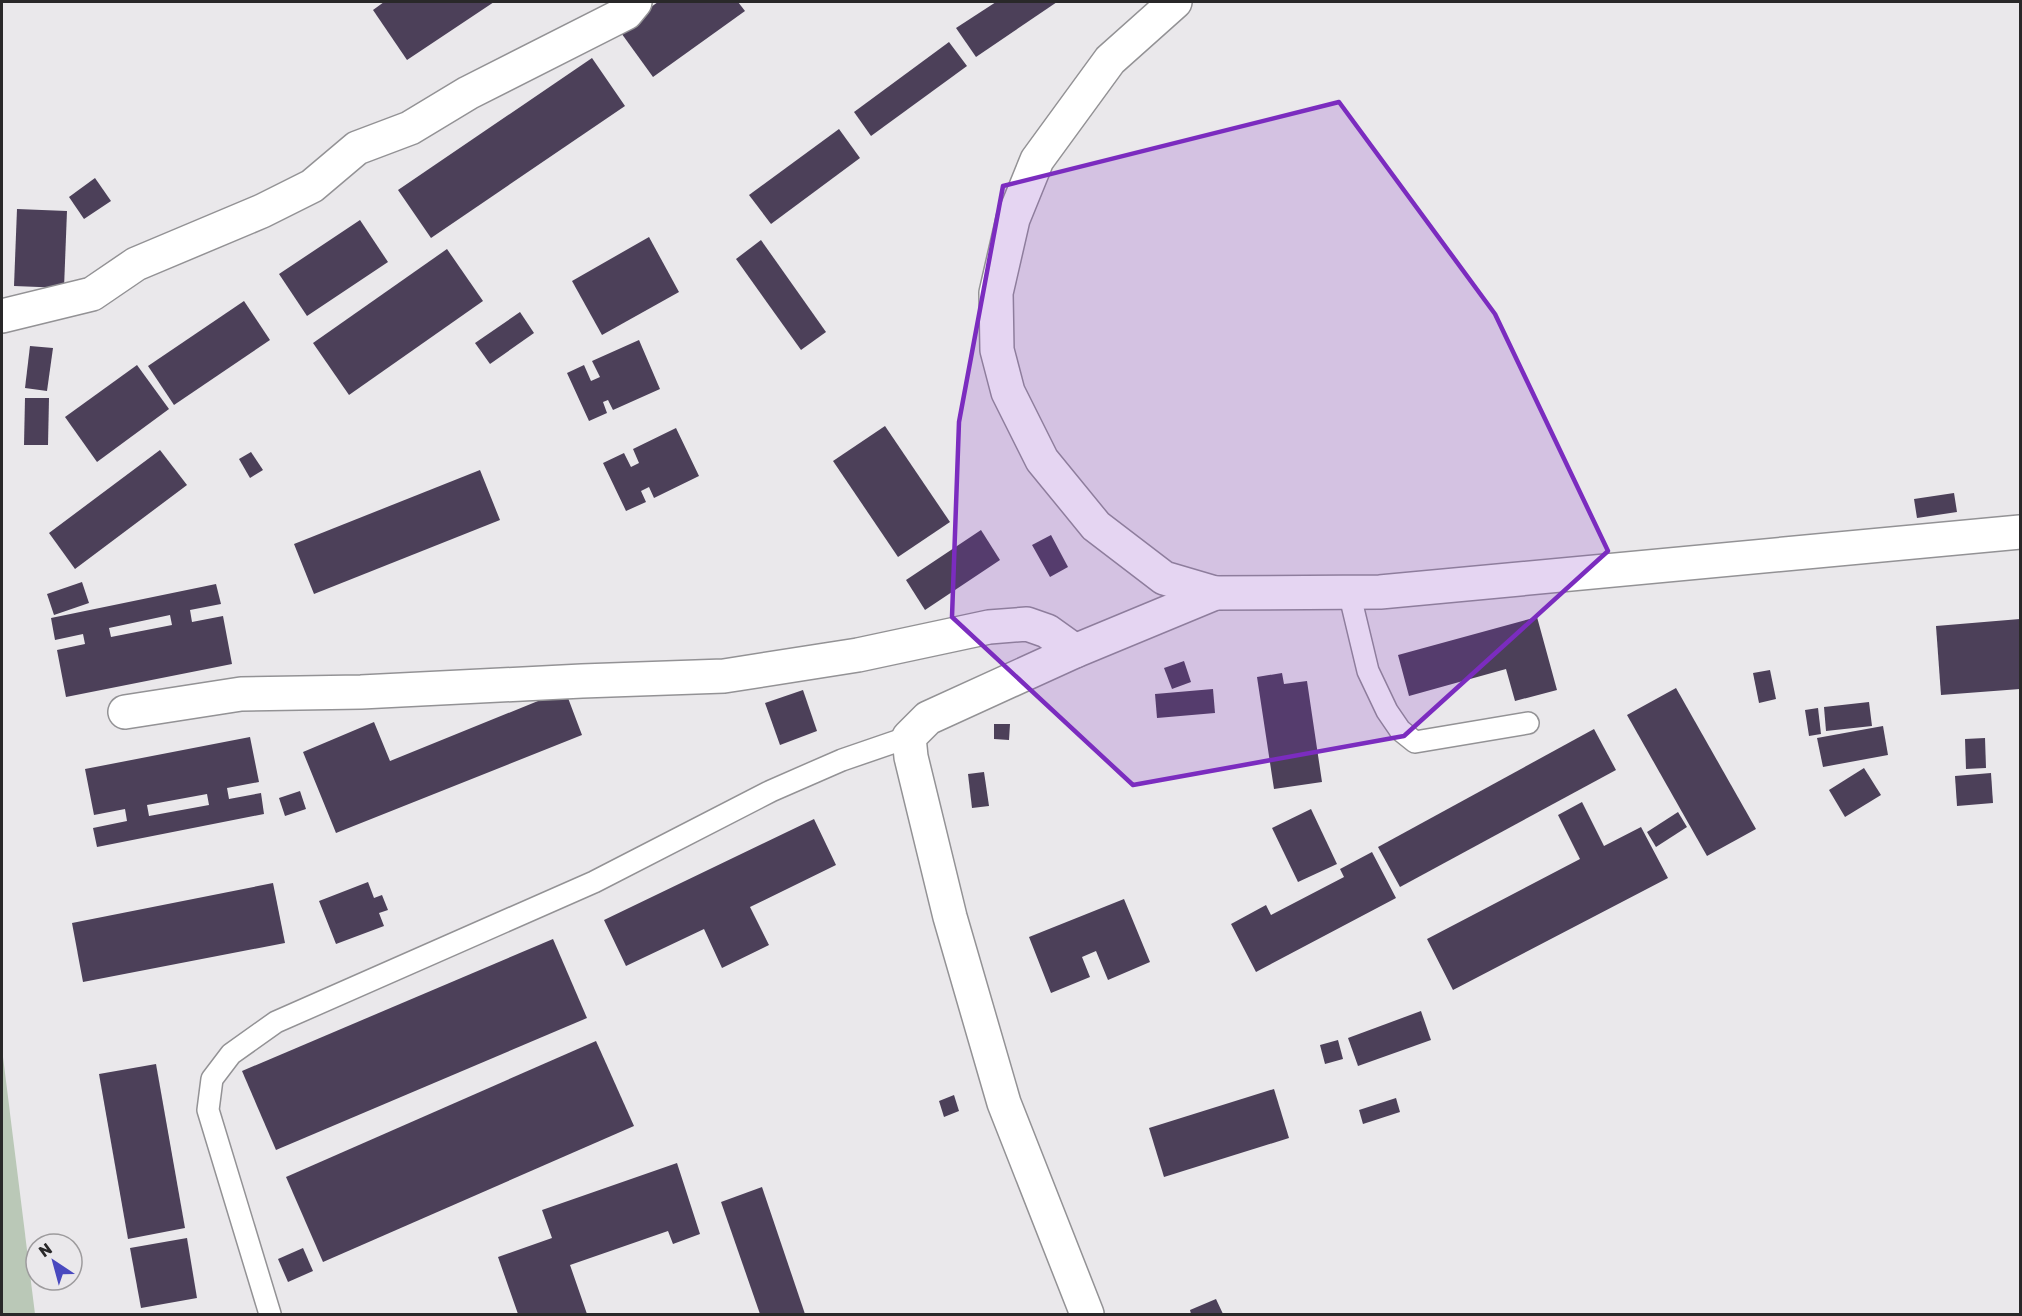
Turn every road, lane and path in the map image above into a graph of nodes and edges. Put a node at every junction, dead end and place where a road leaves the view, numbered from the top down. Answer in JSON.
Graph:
{"nodes":[{"id":1,"x":634,"y":2,"type":"edge"},
{"id":2,"x":1174,"y":2,"type":"edge"},
{"id":3,"x":2,"y":316,"type":"edge"},
{"id":4,"x":2020,"y":532,"type":"edge"},
{"id":5,"x":1349,"y":592,"type":"junction"},
{"id":6,"x":1215,"y":594,"type":"junction"},
{"id":7,"x":1075,"y":651,"type":"junction"},
{"id":8,"x":125,"y":712,"type":"dead end"},
{"id":9,"x":1528,"y":723,"type":"dead end"},
{"id":10,"x":909,"y":737,"type":"junction"},
{"id":11,"x":270,"y":1314,"type":"edge"},
{"id":12,"x":1087,"y":1314,"type":"edge"}],
"edges":[{"from":1,"to":3,"type":"street"},
{"from":2,"to":6,"type":"street"},
{"from":4,"to":5,"type":"street"},
{"from":5,"to":6,"type":"street"},
{"from":5,"to":9,"type":"lane"},
{"from":6,"to":7,"type":"street"},
{"from":7,"to":8,"type":"street"},
{"from":7,"to":10,"type":"street"},
{"from":10,"to":11,"type":"lane"},
{"from":10,"to":12,"type":"street"}]}
